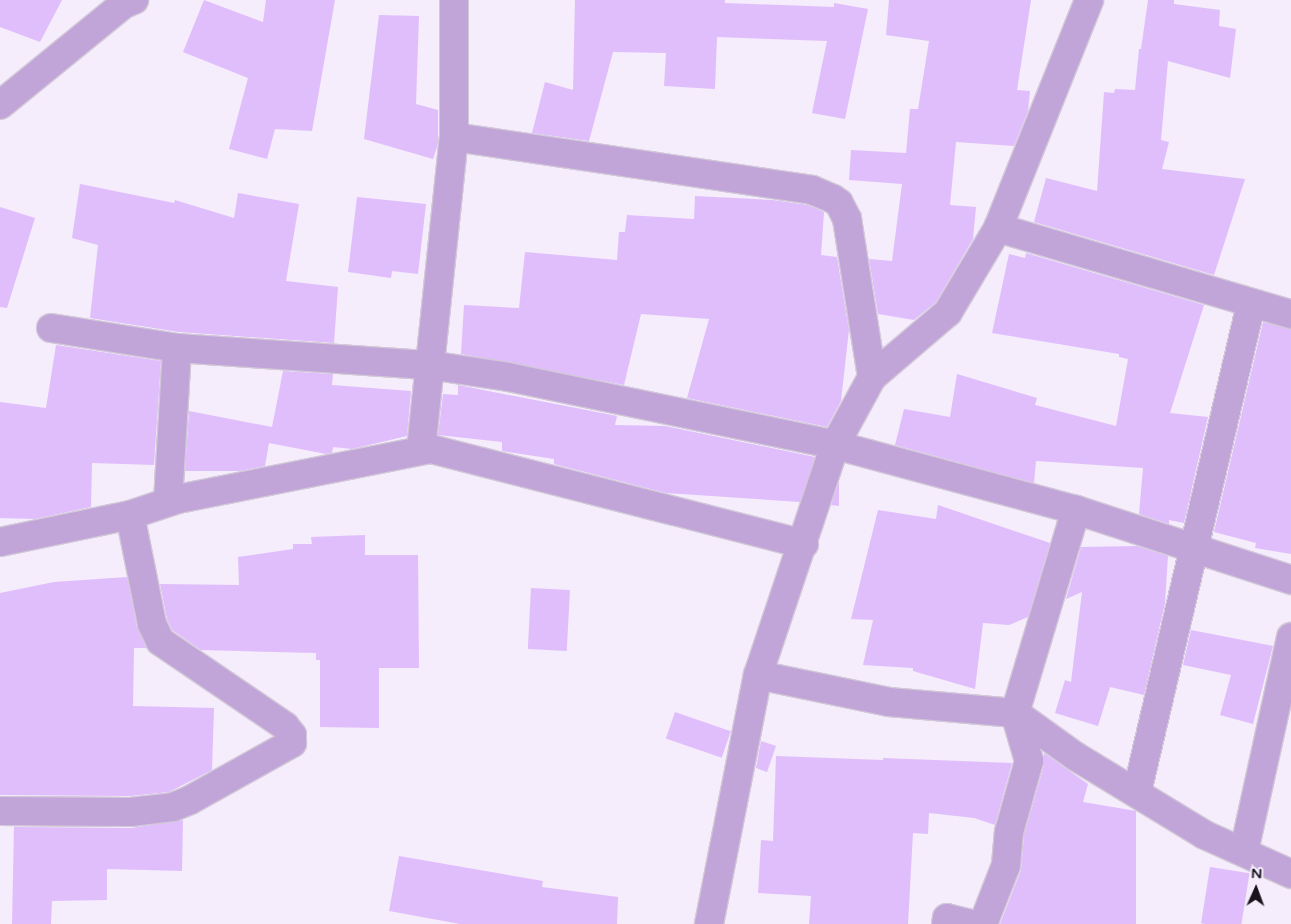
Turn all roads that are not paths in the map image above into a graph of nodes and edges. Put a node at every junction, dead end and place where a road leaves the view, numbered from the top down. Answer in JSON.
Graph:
{"nodes":[{"id":1,"x":134,"y":0,"type":"edge"},
{"id":2,"x":454,"y":0,"type":"edge"},
{"id":3,"x":1089,"y":0,"type":"edge"},
{"id":4,"x":0,"y":105,"type":"edge"},
{"id":5,"x":454,"y":137,"type":"junction"},
{"id":6,"x":998,"y":228,"type":"junction"},
{"id":7,"x":1251,"y":304,"type":"junction"},
{"id":8,"x":1291,"y":314,"type":"edge"},
{"id":9,"x":51,"y":328,"type":"dead end"},
{"id":10,"x":177,"y":348,"type":"junction"},
{"id":11,"x":430,"y":366,"type":"junction"},
{"id":12,"x":872,"y":377,"type":"junction"},
{"id":13,"x":835,"y":445,"type":"junction"},
{"id":14,"x":420,"y":450,"type":"junction"},
{"id":15,"x":168,"y":501,"type":"junction"},
{"id":16,"x":1076,"y":510,"type":"junction"},
{"id":17,"x":130,"y":515,"type":"junction"},
{"id":18,"x":0,"y":542,"type":"edge"},
{"id":19,"x":804,"y":544,"type":"junction"},
{"id":20,"x":1195,"y":547,"type":"junction"},
{"id":21,"x":1291,"y":580,"type":"edge"},
{"id":22,"x":1291,"y":636,"type":"edge"},
{"id":23,"x":758,"y":674,"type":"junction"},
{"id":24,"x":1015,"y":712,"type":"junction"},
{"id":25,"x":1137,"y":792,"type":"junction"},
{"id":26,"x":0,"y":811,"type":"edge"},
{"id":27,"x":1244,"y":851,"type":"junction"},
{"id":28,"x":1291,"y":874,"type":"edge"},
{"id":29,"x":709,"y":924,"type":"edge"},
{"id":30,"x":946,"y":924,"type":"edge"},
{"id":31,"x":971,"y":924,"type":"edge"},
{"id":32,"x":983,"y":924,"type":"edge"}],
"edges":[{"from":1,"to":4,"type":"street"},
{"from":2,"to":5,"type":"street"},
{"from":3,"to":6,"type":"street"},
{"from":5,"to":11,"type":"street"},
{"from":5,"to":12,"type":"street"},
{"from":6,"to":7,"type":"street"},
{"from":6,"to":12,"type":"street"},
{"from":7,"to":8,"type":"street"},
{"from":7,"to":20,"type":"street"},
{"from":9,"to":10,"type":"street"},
{"from":10,"to":11,"type":"street"},
{"from":10,"to":15,"type":"street"},
{"from":11,"to":13,"type":"street"},
{"from":11,"to":14,"type":"street"},
{"from":12,"to":13,"type":"street"},
{"from":13,"to":16,"type":"street"},
{"from":13,"to":19,"type":"street"},
{"from":14,"to":15,"type":"street"},
{"from":14,"to":19,"type":"street"},
{"from":15,"to":17,"type":"street"},
{"from":16,"to":20,"type":"street"},
{"from":16,"to":24,"type":"street"},
{"from":17,"to":18,"type":"street"},
{"from":17,"to":26,"type":"street"},
{"from":19,"to":23,"type":"street"},
{"from":20,"to":21,"type":"street"},
{"from":20,"to":25,"type":"street"},
{"from":22,"to":27,"type":"street"},
{"from":23,"to":24,"type":"street"},
{"from":23,"to":29,"type":"street"},
{"from":24,"to":25,"type":"street"},
{"from":24,"to":32,"type":"street"},
{"from":25,"to":27,"type":"street"},
{"from":27,"to":28,"type":"street"},
{"from":30,"to":31,"type":"street"}]}
